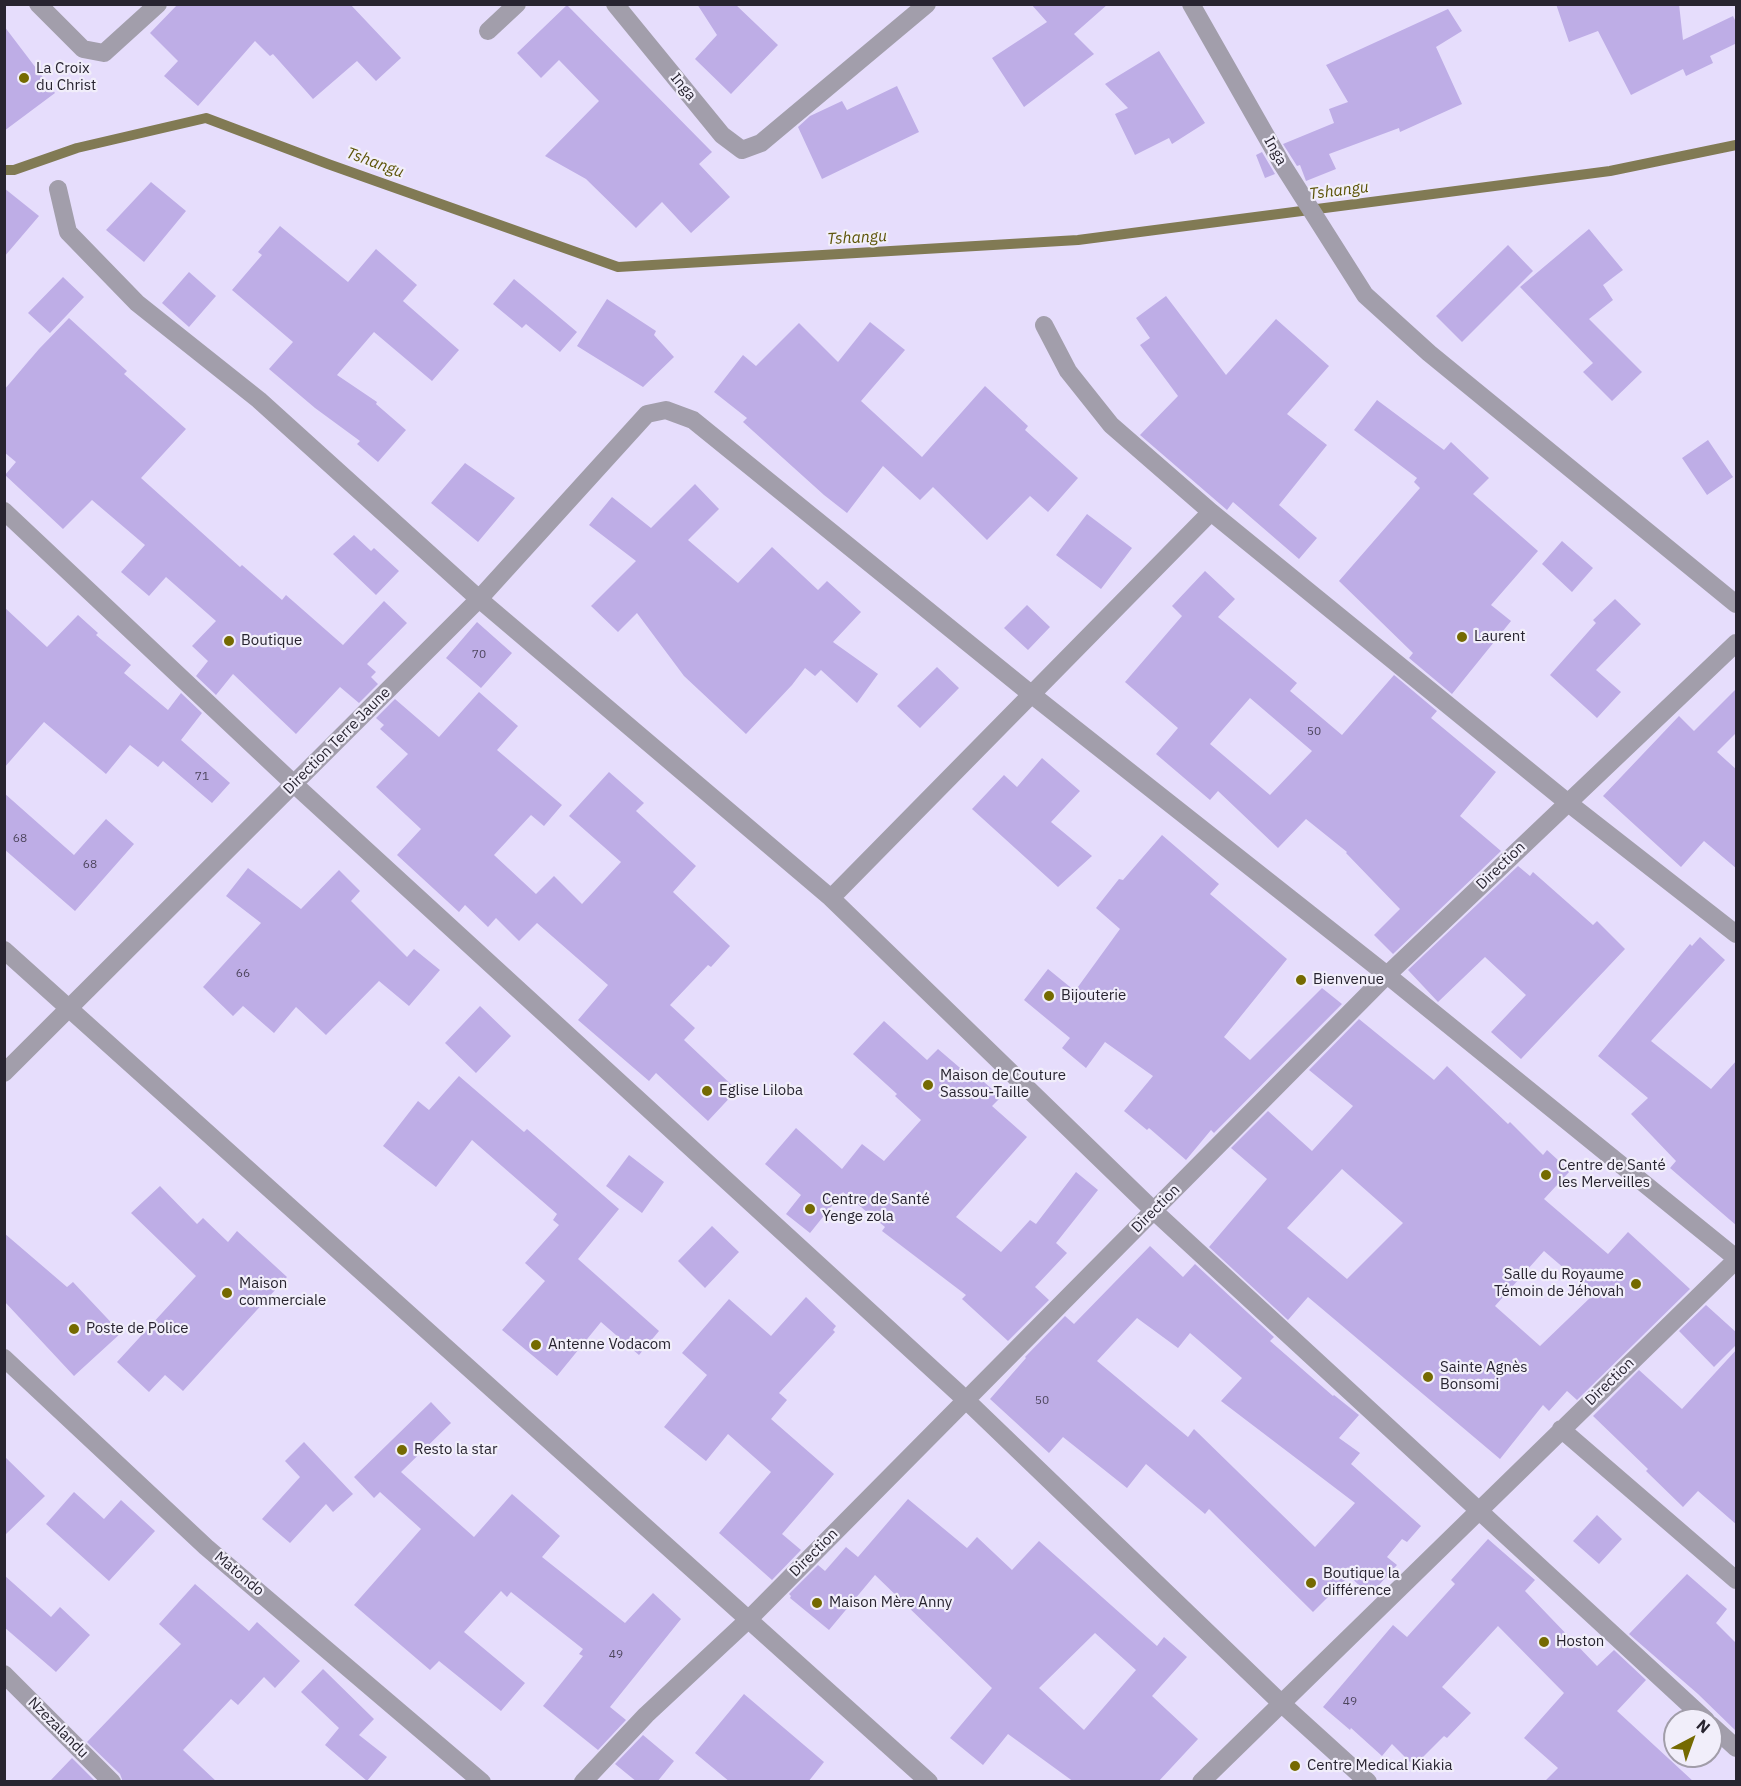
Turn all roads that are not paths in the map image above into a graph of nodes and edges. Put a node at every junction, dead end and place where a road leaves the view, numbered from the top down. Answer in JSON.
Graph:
{"nodes":[{"id":1,"x":38,"y":4,"type":"edge"},
{"id":2,"x":158,"y":4,"type":"edge"},
{"id":3,"x":517,"y":4,"type":"edge"},
{"id":4,"x":615,"y":4,"type":"edge"},
{"id":5,"x":1191,"y":4,"type":"edge"},
{"id":6,"x":920,"y":7,"type":"edge"},
{"id":7,"x":488,"y":31,"type":"dead end"},
{"id":8,"x":58,"y":189,"type":"dead end"},
{"id":9,"x":1044,"y":325,"type":"dead end"},
{"id":10,"x":4,"y":510,"type":"edge"},
{"id":11,"x":1211,"y":512,"type":"junction"},
{"id":12,"x":479,"y":599,"type":"junction"},
{"id":13,"x":1737,"y":604,"type":"edge"},
{"id":14,"x":1737,"y":643,"type":"edge"},
{"id":15,"x":1031,"y":694,"type":"junction"},
{"id":16,"x":294,"y":784,"type":"junction"},
{"id":17,"x":1567,"y":802,"type":"junction"},
{"id":18,"x":831,"y":898,"type":"junction"},
{"id":19,"x":1737,"y":934,"type":"edge"},
{"id":20,"x":4,"y":950,"type":"edge"},
{"id":21,"x":1386,"y":975,"type":"junction"},
{"id":22,"x":69,"y":1008,"type":"junction"},
{"id":23,"x":4,"y":1073,"type":"edge"},
{"id":24,"x":1154,"y":1211,"type":"junction"},
{"id":25,"x":1737,"y":1259,"type":"edge"},
{"id":26,"x":4,"y":1358,"type":"edge"},
{"id":27,"x":966,"y":1400,"type":"junction"},
{"id":28,"x":1561,"y":1429,"type":"junction"},
{"id":29,"x":1480,"y":1509,"type":"junction"},
{"id":30,"x":1737,"y":1580,"type":"edge"},
{"id":31,"x":749,"y":1619,"type":"junction"},
{"id":32,"x":4,"y":1674,"type":"edge"},
{"id":33,"x":1281,"y":1703,"type":"junction"},
{"id":34,"x":1693,"y":1708,"type":"edge"},
{"id":35,"x":1723,"y":1736,"type":"edge"},
{"id":36,"x":1737,"y":1748,"type":"edge"},
{"id":37,"x":112,"y":1782,"type":"edge"},
{"id":38,"x":482,"y":1782,"type":"edge"},
{"id":39,"x":583,"y":1782,"type":"edge"},
{"id":40,"x":929,"y":1782,"type":"edge"},
{"id":41,"x":1201,"y":1782,"type":"edge"},
{"id":42,"x":1368,"y":1782,"type":"edge"}],
"edges":[{"from":1,"to":2,"type":"street"},
{"from":3,"to":7,"type":"street"},
{"from":4,"to":6,"type":"street","name":"Inga"},
{"from":5,"to":13,"type":"street","name":"Inga"},
{"from":8,"to":12,"type":"street"},
{"from":9,"to":11,"type":"street"},
{"from":10,"to":16,"type":"street"},
{"from":11,"to":15,"type":"street"},
{"from":11,"to":17,"type":"street"},
{"from":12,"to":15,"type":"street","name":"Direction Terre Jaune"},
{"from":12,"to":16,"type":"street","name":"Direction Terre Jaune"},
{"from":12,"to":18,"type":"street"},
{"from":14,"to":17,"type":"street","name":"Direction"},
{"from":15,"to":18,"type":"street"},
{"from":15,"to":21,"type":"street"},
{"from":16,"to":22,"type":"street","name":"Direction Terre Jaune"},
{"from":16,"to":27,"type":"street"},
{"from":17,"to":19,"type":"street"},
{"from":17,"to":21,"type":"street","name":"Direction"},
{"from":18,"to":24,"type":"street"},
{"from":20,"to":22,"type":"street"},
{"from":21,"to":24,"type":"street","name":"Direction"},
{"from":21,"to":25,"type":"street"},
{"from":22,"to":23,"type":"street","name":"Direction Terre Jaune"},
{"from":22,"to":31,"type":"street"},
{"from":24,"to":27,"type":"street","name":"Direction"},
{"from":24,"to":29,"type":"street"},
{"from":25,"to":28,"type":"street","name":"Direction"},
{"from":26,"to":38,"type":"street","name":"Matondo"},
{"from":27,"to":31,"type":"street","name":"Direction"},
{"from":27,"to":33,"type":"street"},
{"from":28,"to":29,"type":"street","name":"Direction"},
{"from":28,"to":30,"type":"street"},
{"from":29,"to":33,"type":"street","name":"Direction"},
{"from":29,"to":34,"type":"street"},
{"from":31,"to":39,"type":"street","name":"Direction"},
{"from":31,"to":40,"type":"street"},
{"from":32,"to":37,"type":"street","name":"Nzezalandu"},
{"from":33,"to":41,"type":"street","name":"Direction"},
{"from":33,"to":42,"type":"street"},
{"from":35,"to":36,"type":"street"}]}
